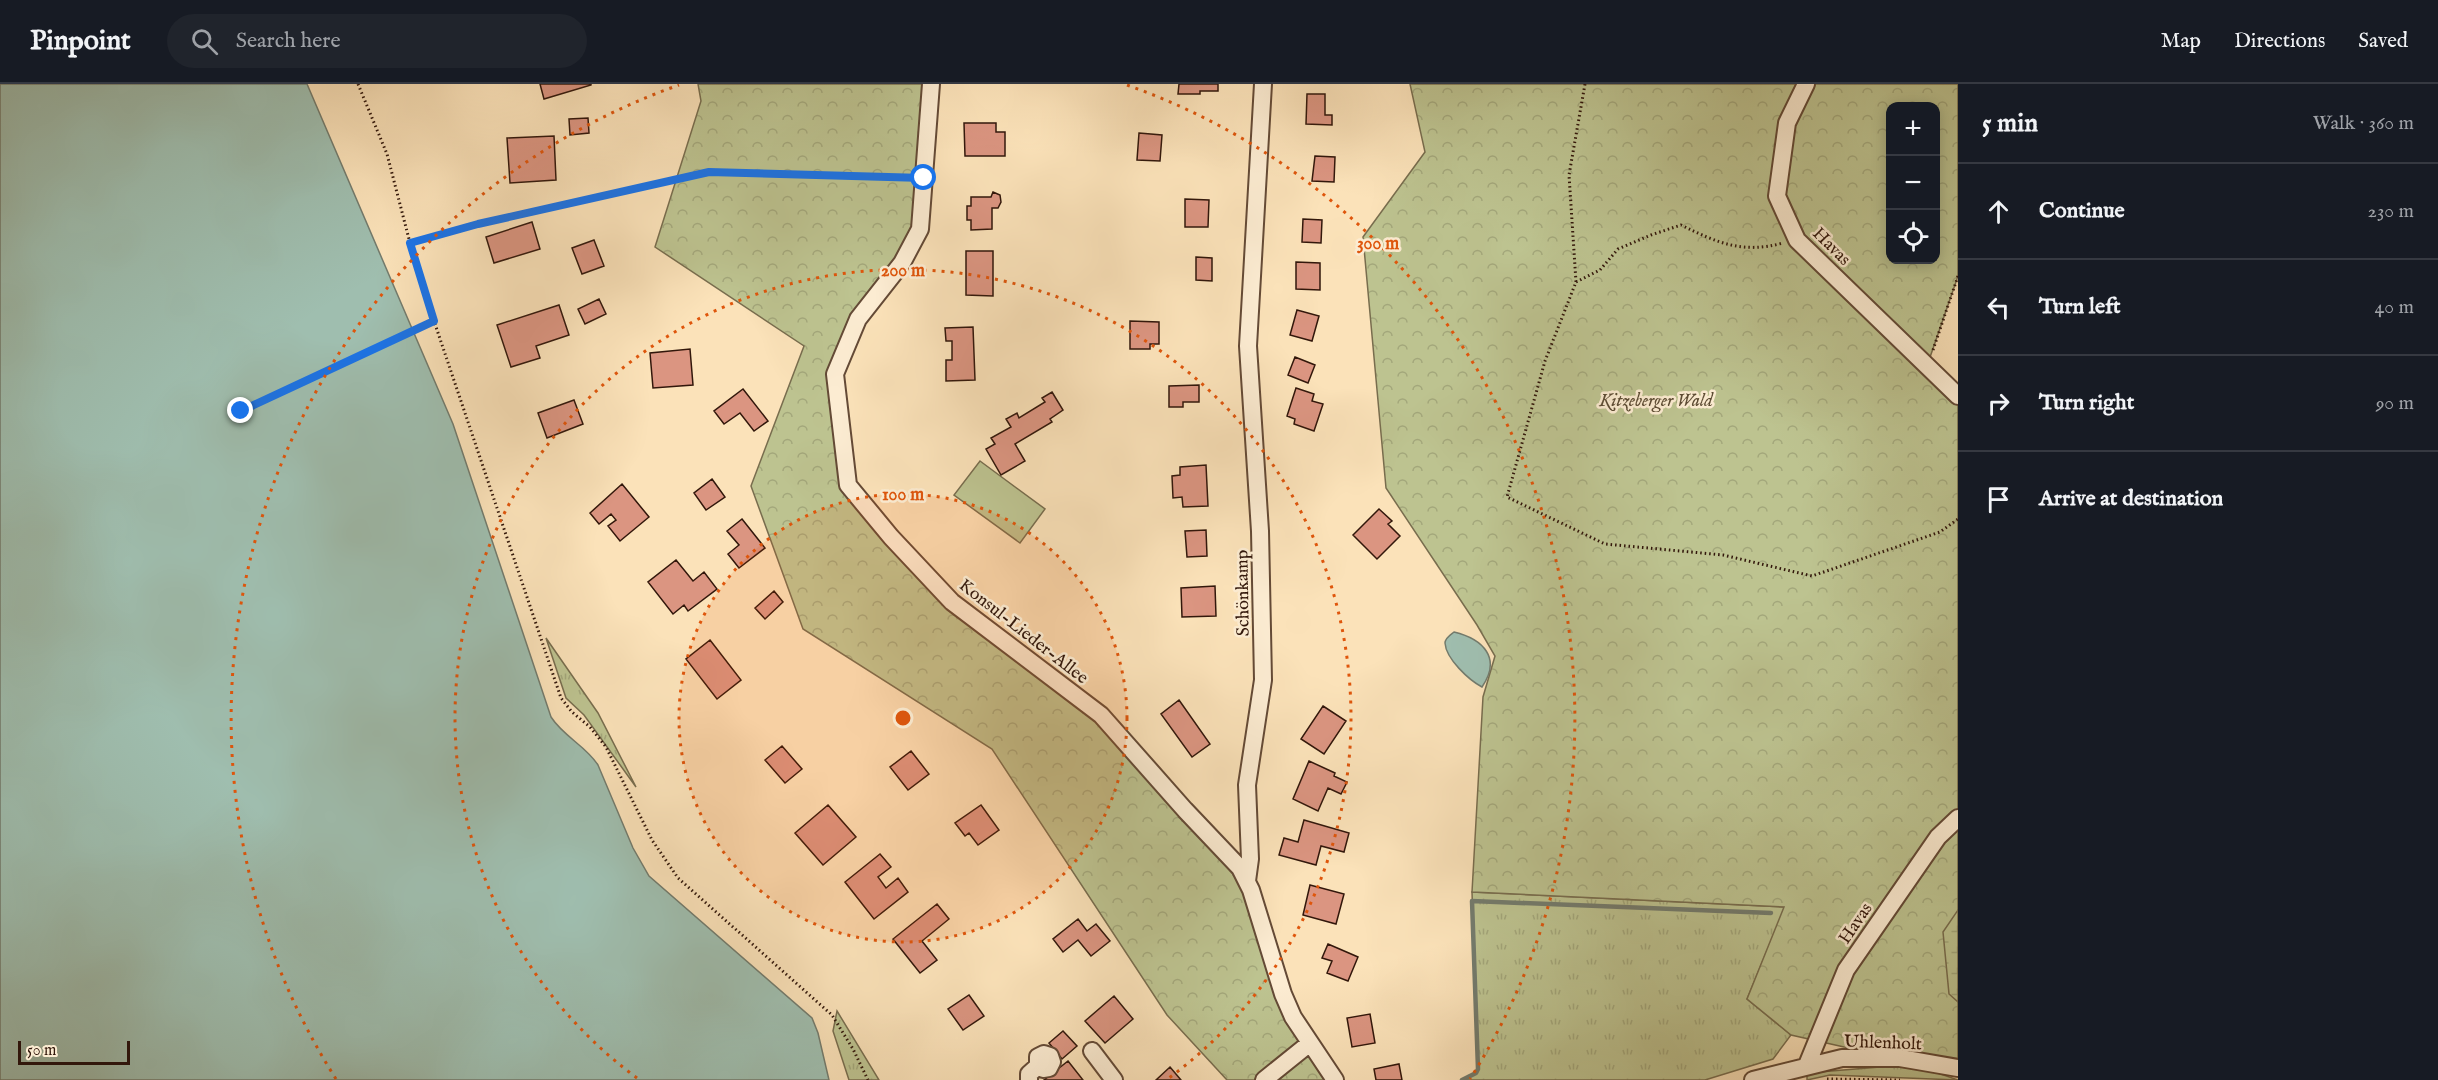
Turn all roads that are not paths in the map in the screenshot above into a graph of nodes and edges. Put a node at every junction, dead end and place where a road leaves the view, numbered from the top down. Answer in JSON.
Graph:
{"nodes":[{"id":1,"x":931,"y":84,"type":"edge"},
{"id":2,"x":1263,"y":84,"type":"edge"},
{"id":3,"x":1806,"y":84,"type":"edge"},
{"id":4,"x":1958,"y":396,"type":"edge"},
{"id":5,"x":1958,"y":818,"type":"edge"},
{"id":6,"x":1247,"y":881,"type":"junction"},
{"id":7,"x":1310,"y":1043,"type":"junction"},
{"id":8,"x":1092,"y":1051,"type":"dead end"},
{"id":9,"x":1807,"y":1065,"type":"junction"},
{"id":10,"x":1958,"y":1068,"type":"edge"},
{"id":11,"x":1114,"y":1080,"type":"edge"},
{"id":12,"x":1264,"y":1080,"type":"edge"},
{"id":13,"x":1335,"y":1080,"type":"edge"},
{"id":14,"x":1753,"y":1080,"type":"edge"}],
"edges":[{"from":1,"to":6,"type":"street","name":"Konsul-Lieder-Allee"},
{"from":2,"to":6,"type":"street","name":"Schönkamp"},
{"from":3,"to":4,"type":"street","name":"Havas"},
{"from":5,"to":9,"type":"street","name":"Havas"},
{"from":6,"to":7,"type":"street","name":"Schönkamp"},
{"from":7,"to":12,"type":"street"},
{"from":7,"to":13,"type":"street","name":"Schönkamp"},
{"from":8,"to":11,"type":"street"},
{"from":9,"to":10,"type":"street","name":"Uhlenholt"},
{"from":9,"to":14,"type":"street","name":"Uhlenholt"}]}
